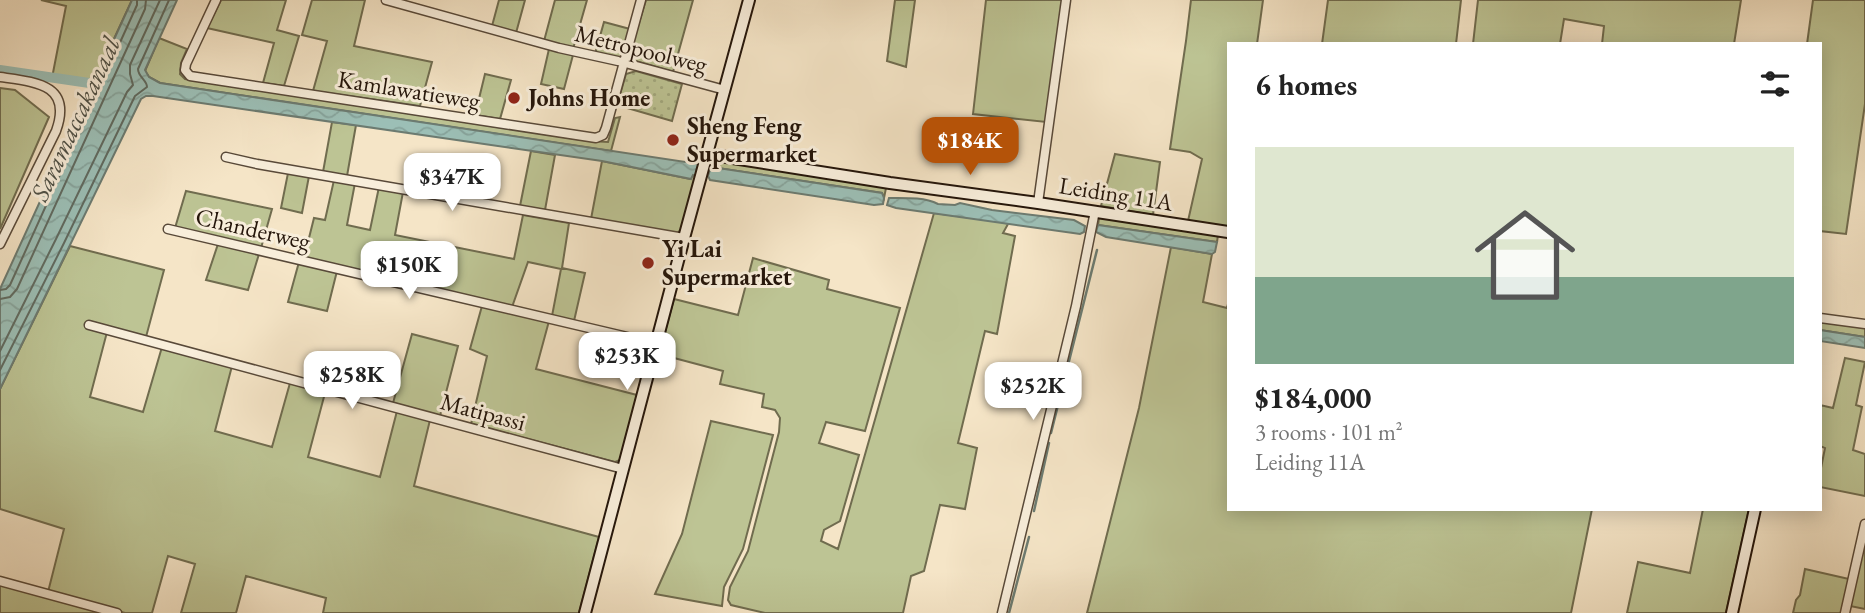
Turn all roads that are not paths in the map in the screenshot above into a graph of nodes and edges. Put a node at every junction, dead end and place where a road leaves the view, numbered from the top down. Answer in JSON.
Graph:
{"nodes":[{"id":1,"x":215,"y":0,"type":"edge"},
{"id":2,"x":386,"y":0,"type":"edge"},
{"id":3,"x":641,"y":0,"type":"edge"},
{"id":4,"x":749,"y":0,"type":"edge"},
{"id":5,"x":1066,"y":0,"type":"edge"},
{"id":6,"x":623,"y":63,"type":"junction"},
{"id":7,"x":0,"y":77,"type":"edge"},
{"id":8,"x":725,"y":90,"type":"junction"},
{"id":9,"x":226,"y":157,"type":"dead end"},
{"id":10,"x":706,"y":159,"type":"junction"},
{"id":11,"x":1038,"y":203,"type":"junction"},
{"id":12,"x":1094,"y":215,"type":"junction"},
{"id":13,"x":168,"y":229,"type":"dead end"},
{"id":14,"x":1227,"y":232,"type":"edge"},
{"id":15,"x":684,"y":238,"type":"junction"},
{"id":16,"x":0,"y":244,"type":"edge"},
{"id":17,"x":1822,"y":318,"type":"edge"},
{"id":18,"x":1865,"y":324,"type":"edge"},
{"id":19,"x":89,"y":325,"type":"dead end"},
{"id":20,"x":657,"y":344,"type":"junction"},
{"id":21,"x":623,"y":469,"type":"junction"},
{"id":22,"x":1755,"y":511,"type":"edge"},
{"id":23,"x":1865,"y":524,"type":"edge"},
{"id":24,"x":0,"y":581,"type":"edge"},
{"id":25,"x":117,"y":613,"type":"edge"},
{"id":26,"x":585,"y":613,"type":"edge"},
{"id":27,"x":1002,"y":613,"type":"edge"},
{"id":28,"x":1732,"y":613,"type":"edge"},
{"id":29,"x":1845,"y":613,"type":"edge"}],
"edges":[{"from":1,"to":6,"type":"street","name":"Kamlawatieweg"},
{"from":2,"to":6,"type":"street","name":"Metropoolweg"},
{"from":3,"to":6,"type":"street"},
{"from":4,"to":8,"type":"street"},
{"from":5,"to":11,"type":"street"},
{"from":6,"to":8,"type":"street","name":"Metropoolweg"},
{"from":7,"to":16,"type":"street"},
{"from":8,"to":10,"type":"street"},
{"from":9,"to":15,"type":"street"},
{"from":10,"to":11,"type":"street","name":"Leiding 11A"},
{"from":10,"to":15,"type":"street"},
{"from":11,"to":12,"type":"street","name":"Leiding 11A"},
{"from":12,"to":14,"type":"street","name":"Leiding 11A"},
{"from":12,"to":27,"type":"street"},
{"from":13,"to":20,"type":"street","name":"Chanderweg"},
{"from":15,"to":20,"type":"street"},
{"from":17,"to":18,"type":"street"},
{"from":19,"to":21,"type":"street","name":"Matipassi"},
{"from":20,"to":21,"type":"street"},
{"from":21,"to":26,"type":"street"},
{"from":22,"to":28,"type":"street"},
{"from":23,"to":29,"type":"street"},
{"from":24,"to":25,"type":"street"}]}
